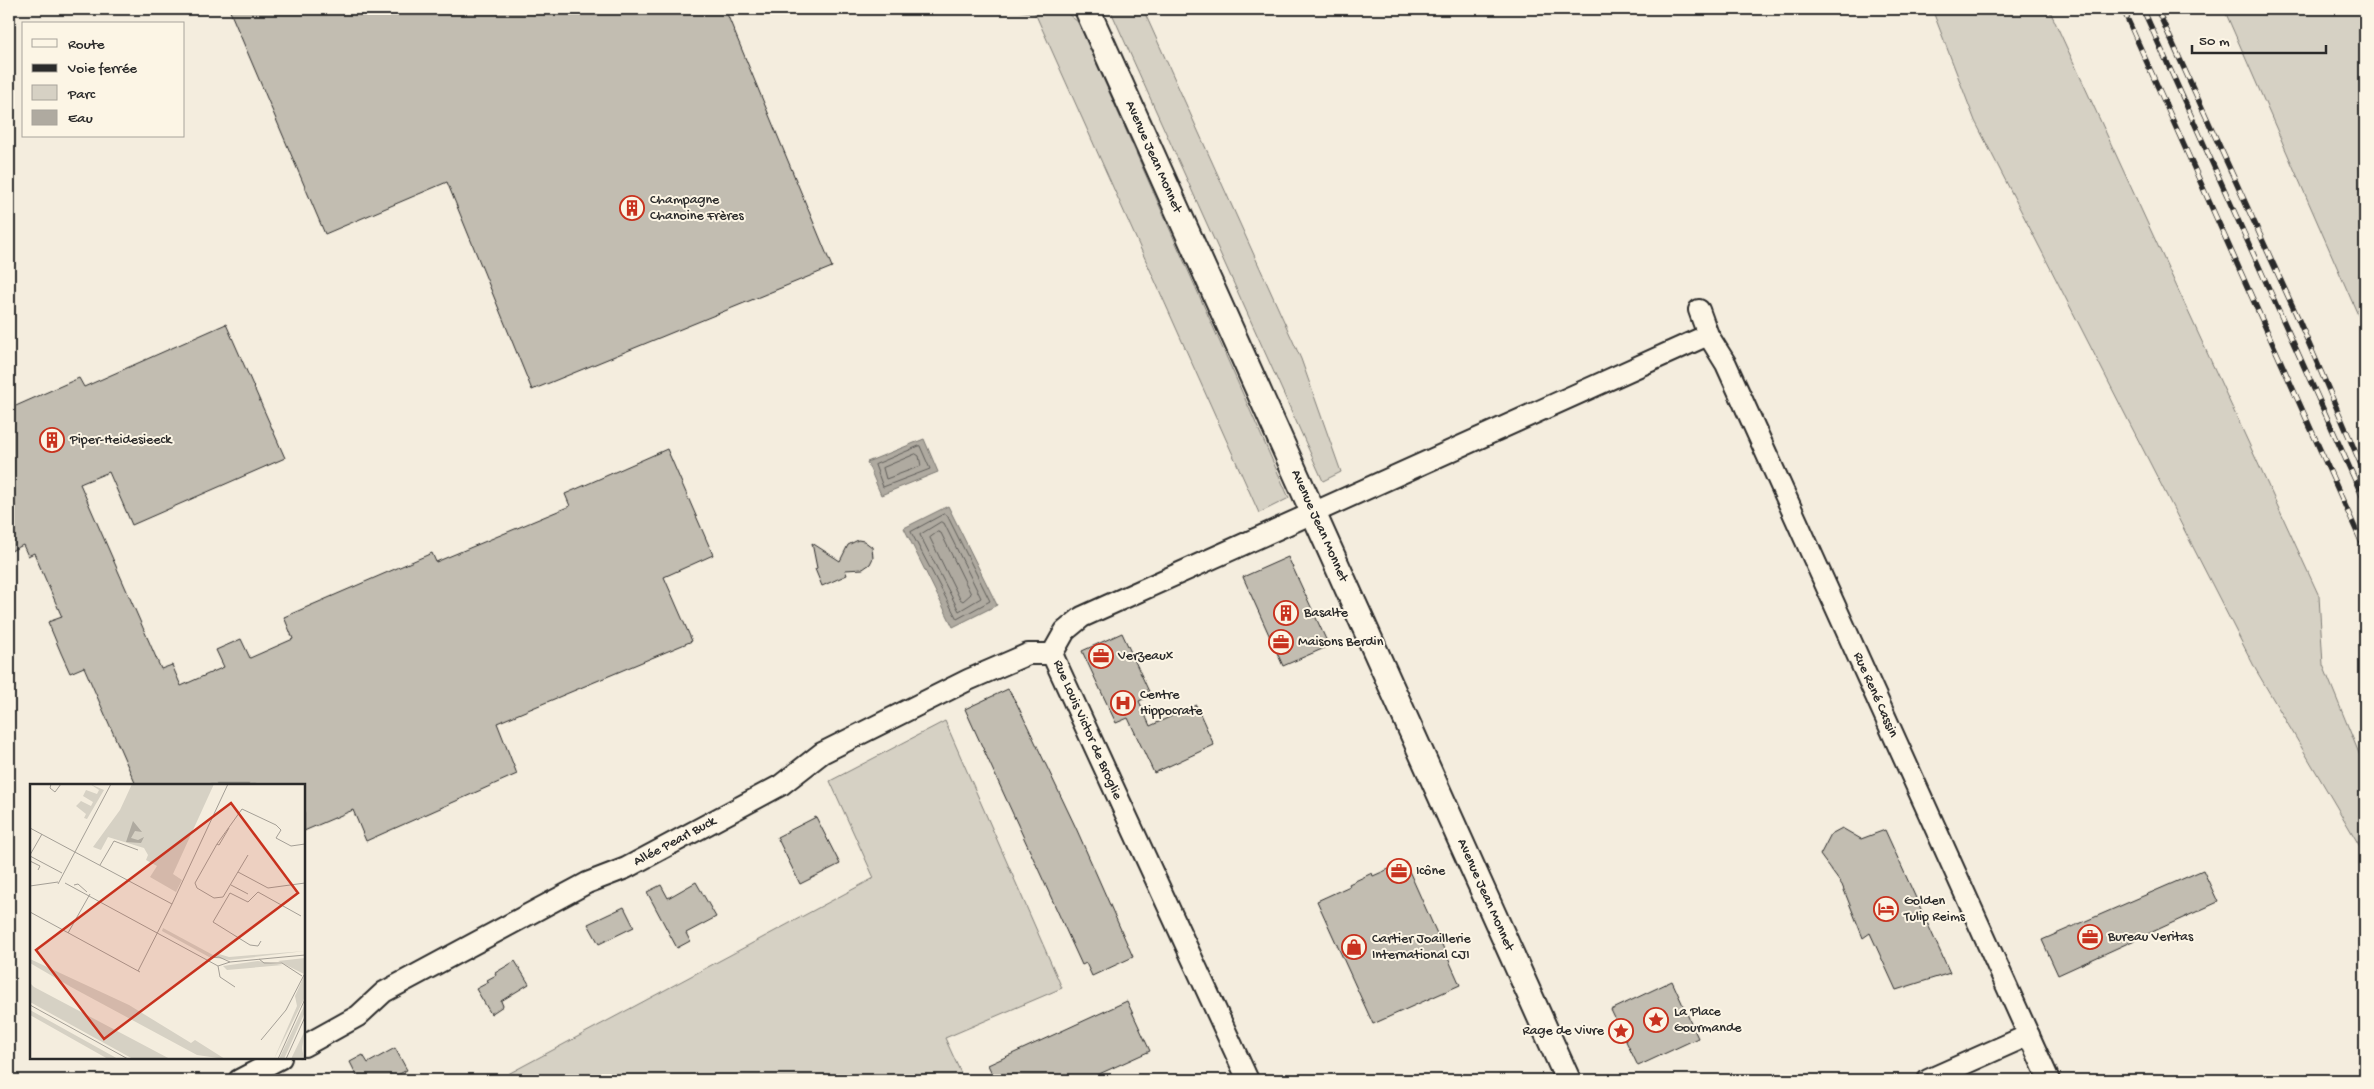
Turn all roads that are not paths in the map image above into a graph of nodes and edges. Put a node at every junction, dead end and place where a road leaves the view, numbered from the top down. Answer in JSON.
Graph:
{"nodes":[{"id":1,"x":1077,"y":9,"type":"edge"},
{"id":2,"x":1090,"y":18,"type":"edge"},
{"id":3,"x":1699,"y":310,"type":"dead end"},
{"id":4,"x":1708,"y":335,"type":"junction"},
{"id":5,"x":1313,"y":513,"type":"junction"},
{"id":6,"x":1052,"y":654,"type":"junction"},
{"id":7,"x":2028,"y":1035,"type":"junction"},
{"id":8,"x":305,"y":1045,"type":"edge"},
{"id":9,"x":279,"y":1059,"type":"edge"},
{"id":10,"x":239,"y":1080,"type":"edge"},
{"id":11,"x":1248,"y":1080,"type":"edge"},
{"id":12,"x":1568,"y":1080,"type":"edge"},
{"id":13,"x":1928,"y":1080,"type":"edge"},
{"id":14,"x":2049,"y":1080,"type":"edge"}],
"edges":[{"from":1,"to":2,"type":"street","name":"Avenue Jean Monnet"},
{"from":2,"to":5,"type":"street","name":"Avenue Jean Monnet"},
{"from":3,"to":4,"type":"street","name":"Rue René Cassin"},
{"from":4,"to":5,"type":"street","name":"Rue Louis Victor de Broglie"},
{"from":4,"to":7,"type":"street","name":"Rue René Cassin"},
{"from":5,"to":6,"type":"street","name":"Rue Louis Victor de Broglie"},
{"from":5,"to":12,"type":"street","name":"Avenue Jean Monnet"},
{"from":6,"to":8,"type":"street","name":"Allée Pearl Buck"},
{"from":6,"to":11,"type":"street","name":"Rue Louis Victor de Broglie"},
{"from":7,"to":13,"type":"street"},
{"from":7,"to":14,"type":"street","name":"Rue René Cassin"},
{"from":9,"to":10,"type":"street"}]}
